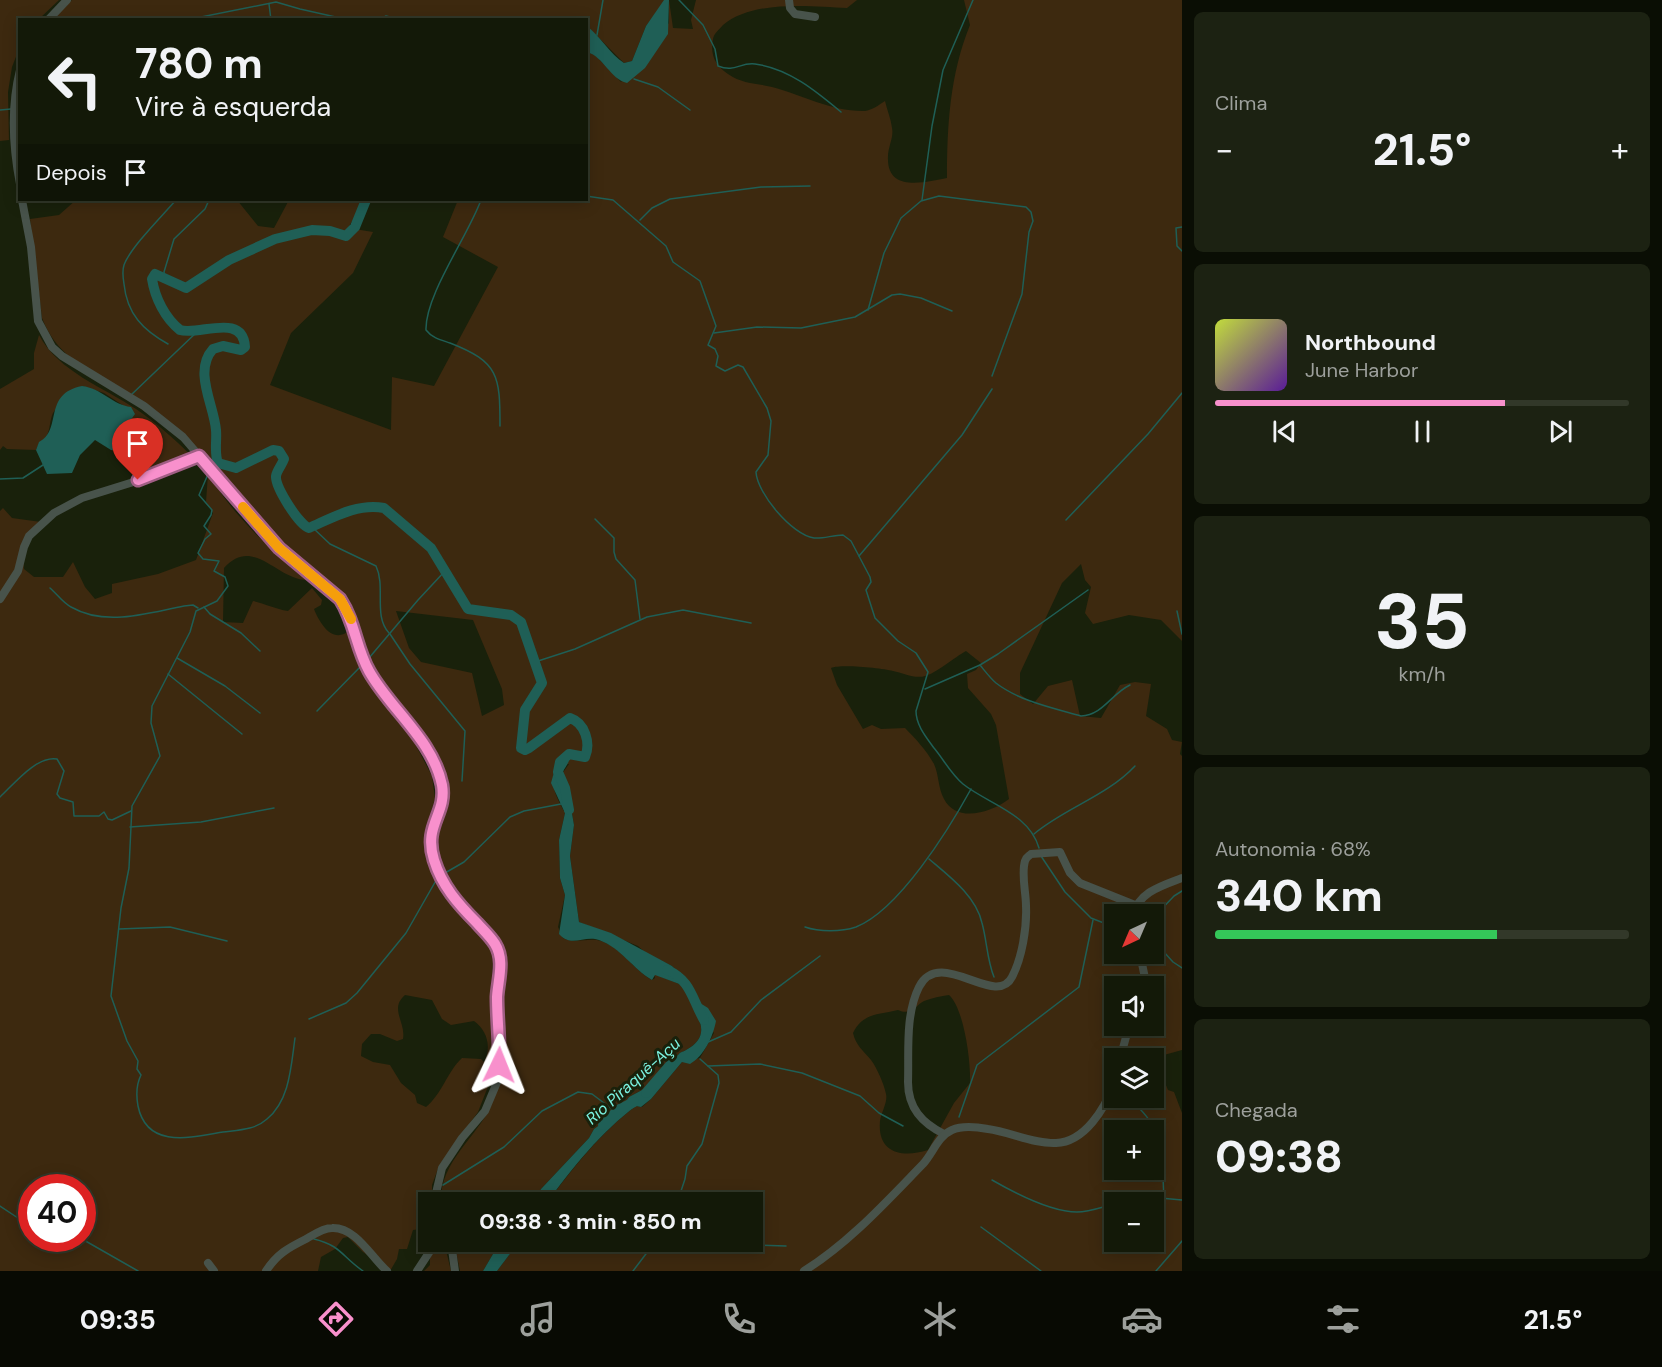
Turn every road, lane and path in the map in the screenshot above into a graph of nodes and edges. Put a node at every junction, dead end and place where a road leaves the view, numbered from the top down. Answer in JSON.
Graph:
{"nodes":[{"id":1,"x":67,"y":0,"type":"edge"},
{"id":2,"x":789,"y":0,"type":"edge"},
{"id":3,"x":815,"y":17,"type":"dead end"},
{"id":4,"x":50,"y":18,"type":"edge"},
{"id":5,"x":18,"y":81,"type":"edge"},
{"id":6,"x":18,"y":168,"type":"edge"},
{"id":7,"x":22,"y":201,"type":"edge"},
{"id":8,"x":199,"y":456,"type":"junction"},
{"id":9,"x":0,"y":599,"type":"edge"},
{"id":10,"x":1182,"y":878,"type":"edge"},
{"id":11,"x":1133,"y":904,"type":"edge"},
{"id":12,"x":1137,"y":904,"type":"edge"},
{"id":13,"x":1104,"y":1108,"type":"edge"},
{"id":14,"x":944,"y":1134,"type":"junction"},
{"id":15,"x":436,"y":1192,"type":"edge"},
{"id":16,"x":429,"y":1252,"type":"edge"},
{"id":17,"x":452,"y":1252,"type":"edge"},
{"id":18,"x":208,"y":1263,"type":"dead end"},
{"id":19,"x":214,"y":1271,"type":"edge"},
{"id":20,"x":266,"y":1271,"type":"edge"},
{"id":21,"x":387,"y":1271,"type":"edge"},
{"id":22,"x":417,"y":1271,"type":"edge"},
{"id":23,"x":455,"y":1271,"type":"edge"},
{"id":24,"x":804,"y":1271,"type":"edge"}],
"edges":[{"from":1,"to":4,"type":"street"},
{"from":2,"to":3,"type":"street"},
{"from":5,"to":6,"type":"street"},
{"from":7,"to":8,"type":"street"},
{"from":8,"to":9,"type":"street"},
{"from":8,"to":15,"type":"street"},
{"from":10,"to":12,"type":"street"},
{"from":11,"to":14,"type":"street"},
{"from":13,"to":14,"type":"street"},
{"from":14,"to":24,"type":"street"},
{"from":16,"to":22,"type":"street"},
{"from":17,"to":23,"type":"street"},
{"from":18,"to":19,"type":"street"},
{"from":20,"to":21,"type":"street"}]}
